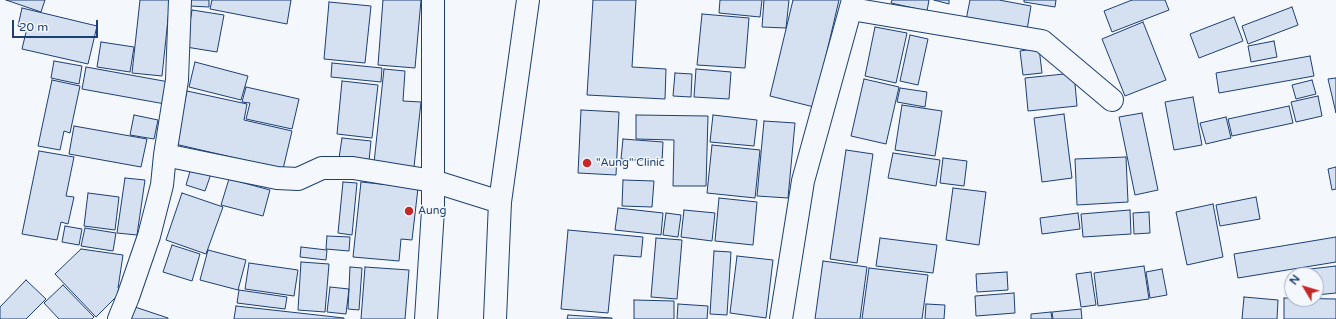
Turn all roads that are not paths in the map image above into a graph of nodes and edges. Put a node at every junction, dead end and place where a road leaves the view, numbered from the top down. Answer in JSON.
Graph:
{"nodes":[{"id":1,"x":180,"y":0,"type":"edge"},
{"id":2,"x":433,"y":0,"type":"edge"},
{"id":3,"x":528,"y":0,"type":"edge"},
{"id":4,"x":852,"y":4,"type":"edge"},
{"id":5,"x":1112,"y":100,"type":"dead end"},
{"id":6,"x":166,"y":154,"type":"junction"},
{"id":7,"x":433,"y":181,"type":"junction"},
{"id":8,"x":500,"y":202,"type":"junction"},
{"id":9,"x":119,"y":319,"type":"edge"},
{"id":10,"x":426,"y":319,"type":"edge"},
{"id":11,"x":495,"y":319,"type":"edge"},
{"id":12,"x":782,"y":319,"type":"edge"}],
"edges":[{"from":1,"to":6,"type":"street"},
{"from":2,"to":7,"type":"street"},
{"from":3,"to":8,"type":"street"},
{"from":4,"to":5,"type":"street"},
{"from":4,"to":12,"type":"street"},
{"from":6,"to":7,"type":"street"},
{"from":6,"to":9,"type":"street"},
{"from":7,"to":8,"type":"street"},
{"from":7,"to":10,"type":"street"},
{"from":8,"to":11,"type":"street"}]}
